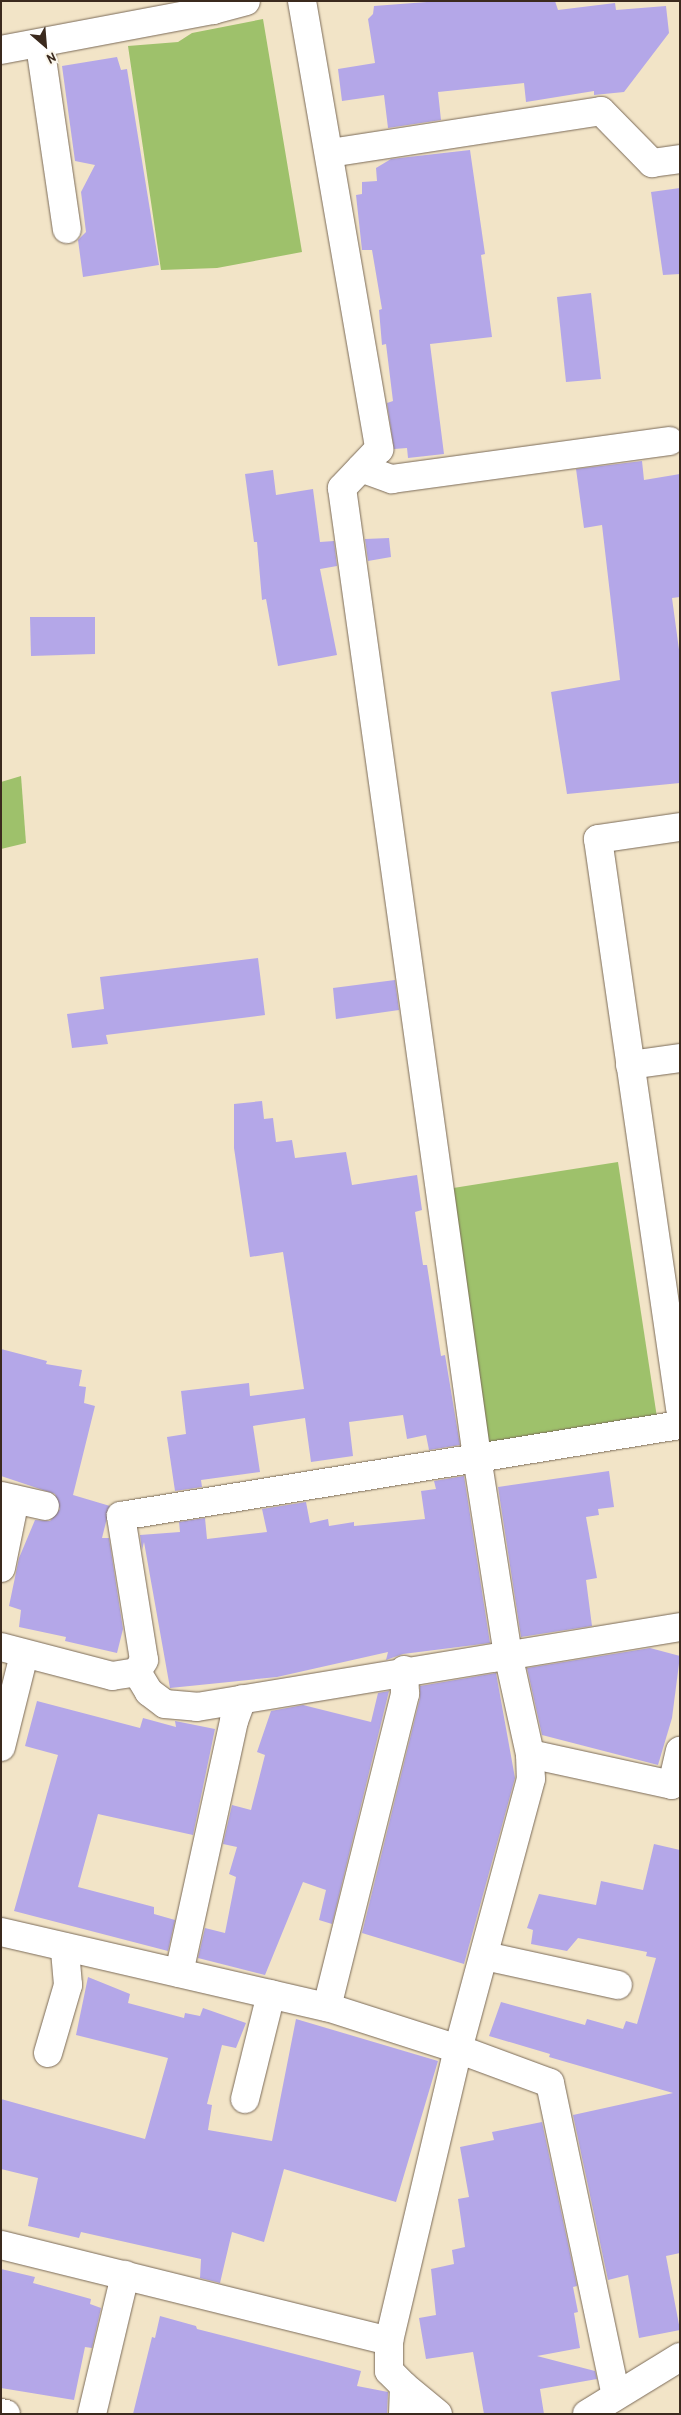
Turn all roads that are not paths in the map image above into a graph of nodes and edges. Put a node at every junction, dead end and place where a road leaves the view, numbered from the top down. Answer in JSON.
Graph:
{"nodes":[{"id":1,"x":246,"y":1,"type":"edge"},
{"id":2,"x":302,"y":1,"type":"edge"},
{"id":3,"x":209,"y":6,"type":"edge"},
{"id":4,"x":40,"y":44,"type":"junction"},
{"id":5,"x":1,"y":50,"type":"edge"},
{"id":6,"x":330,"y":153,"type":"junction"},
{"id":7,"x":680,"y":159,"type":"edge"},
{"id":8,"x":67,"y":229,"type":"dead end"},
{"id":9,"x":669,"y":441,"type":"dead end"},
{"id":10,"x":361,"y":468,"type":"junction"},
{"id":11,"x":680,"y":827,"type":"edge"},
{"id":12,"x":680,"y":1058,"type":"edge"},
{"id":13,"x":630,"y":1065,"type":"junction"},
{"id":14,"x":671,"y":1291,"type":"edge"},
{"id":15,"x":680,"y":1408,"type":"edge"},
{"id":16,"x":680,"y":1425,"type":"edge"},
{"id":17,"x":477,"y":1457,"type":"junction"},
{"id":18,"x":8,"y":1497,"type":"edge"},
{"id":19,"x":45,"y":1506,"type":"dead end"},
{"id":20,"x":1,"y":1568,"type":"edge"},
{"id":21,"x":680,"y":1627,"type":"edge"},
{"id":22,"x":13,"y":1651,"type":"edge"},
{"id":23,"x":508,"y":1654,"type":"junction"},
{"id":24,"x":404,"y":1670,"type":"junction"},
{"id":25,"x":137,"y":1672,"type":"junction"},
{"id":26,"x":242,"y":1699,"type":"junction"},
{"id":27,"x":1,"y":1747,"type":"edge"},
{"id":28,"x":680,"y":1751,"type":"edge"},
{"id":29,"x":530,"y":1754,"type":"junction"},
{"id":30,"x":1,"y":1932,"type":"edge"},
{"id":31,"x":65,"y":1947,"type":"junction"},
{"id":32,"x":485,"y":1956,"type":"junction"},
{"id":33,"x":179,"y":1973,"type":"junction"},
{"id":34,"x":618,"y":1985,"type":"dead end"},
{"id":35,"x":270,"y":1994,"type":"junction"},
{"id":36,"x":326,"y":2007,"type":"junction"},
{"id":37,"x":458,"y":2049,"type":"junction"},
{"id":38,"x":48,"y":2053,"type":"dead end"},
{"id":39,"x":245,"y":2099,"type":"dead end"},
{"id":40,"x":1,"y":2245,"type":"edge"},
{"id":41,"x":125,"y":2275,"type":"junction"},
{"id":42,"x":389,"y":2341,"type":"junction"},
{"id":43,"x":680,"y":2356,"type":"edge"},
{"id":44,"x":404,"y":2386,"type":"junction"},
{"id":45,"x":603,"y":2407,"type":"edge"},
{"id":46,"x":1,"y":2413,"type":"edge"},
{"id":47,"x":6,"y":2414,"type":"edge"},
{"id":48,"x":92,"y":2414,"type":"edge"},
{"id":49,"x":403,"y":2414,"type":"edge"},
{"id":50,"x":438,"y":2414,"type":"edge"}],
"edges":[{"from":1,"to":3,"type":"street"},
{"from":2,"to":6,"type":"street"},
{"from":3,"to":4,"type":"street"},
{"from":4,"to":5,"type":"street"},
{"from":4,"to":8,"type":"street"},
{"from":6,"to":7,"type":"street"},
{"from":6,"to":10,"type":"street"},
{"from":9,"to":10,"type":"street"},
{"from":10,"to":17,"type":"street"},
{"from":11,"to":13,"type":"street"},
{"from":12,"to":13,"type":"street"},
{"from":13,"to":14,"type":"street"},
{"from":14,"to":15,"type":"street"},
{"from":16,"to":17,"type":"street"},
{"from":17,"to":23,"type":"street"},
{"from":17,"to":25,"type":"street"},
{"from":18,"to":19,"type":"street"},
{"from":18,"to":20,"type":"street"},
{"from":21,"to":23,"type":"street"},
{"from":22,"to":25,"type":"street"},
{"from":22,"to":27,"type":"street"},
{"from":23,"to":24,"type":"street"},
{"from":23,"to":29,"type":"street"},
{"from":24,"to":26,"type":"street"},
{"from":24,"to":36,"type":"street"},
{"from":25,"to":26,"type":"street"},
{"from":26,"to":33,"type":"street"},
{"from":28,"to":29,"type":"street"},
{"from":29,"to":32,"type":"street"},
{"from":30,"to":31,"type":"street"},
{"from":31,"to":33,"type":"street"},
{"from":31,"to":38,"type":"street"},
{"from":32,"to":34,"type":"street"},
{"from":32,"to":37,"type":"street"},
{"from":33,"to":35,"type":"street"},
{"from":35,"to":36,"type":"street"},
{"from":35,"to":39,"type":"street"},
{"from":36,"to":37,"type":"street"},
{"from":37,"to":42,"type":"street"},
{"from":37,"to":45,"type":"street"},
{"from":40,"to":41,"type":"street"},
{"from":41,"to":42,"type":"street"},
{"from":41,"to":48,"type":"street"},
{"from":42,"to":44,"type":"street"},
{"from":43,"to":45,"type":"street"},
{"from":44,"to":49,"type":"street"},
{"from":44,"to":50,"type":"street"},
{"from":46,"to":47,"type":"street"}]}
